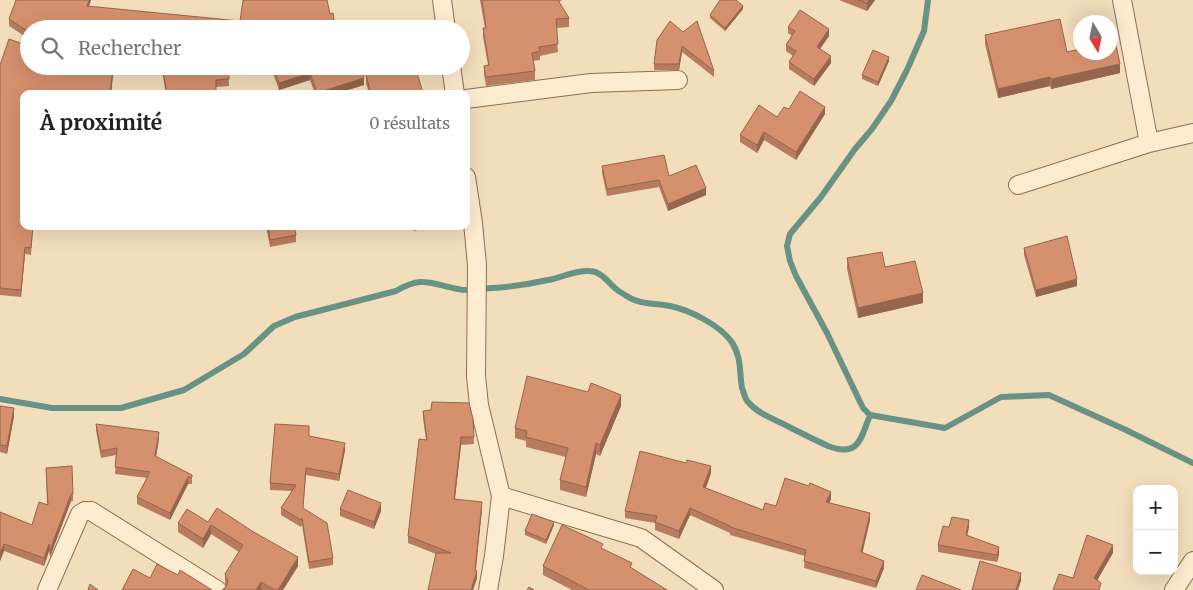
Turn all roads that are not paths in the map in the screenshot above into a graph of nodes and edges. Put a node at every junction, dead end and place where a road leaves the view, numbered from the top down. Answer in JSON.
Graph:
{"nodes":[{"id":1,"x":442,"y":0,"type":"edge"},
{"id":2,"x":1122,"y":0,"type":"edge"},
{"id":3,"x":445,"y":20,"type":"edge"},
{"id":4,"x":452,"y":75,"type":"edge"},
{"id":5,"x":678,"y":80,"type":"dead end"},
{"id":6,"x":454,"y":90,"type":"edge"},
{"id":7,"x":470,"y":98,"type":"edge"},
{"id":8,"x":1193,"y":133,"type":"edge"},
{"id":9,"x":1149,"y":143,"type":"junction"},
{"id":10,"x":1018,"y":185,"type":"dead end"},
{"id":11,"x":470,"y":203,"type":"edge"},
{"id":12,"x":501,"y":496,"type":"junction"},
{"id":13,"x":1193,"y":561,"type":"edge"},
{"id":14,"x":47,"y":590,"type":"edge"},
{"id":15,"x":217,"y":590,"type":"edge"},
{"id":16,"x":488,"y":590,"type":"edge"},
{"id":17,"x":714,"y":590,"type":"edge"},
{"id":18,"x":1174,"y":590,"type":"edge"}],
"edges":[{"from":1,"to":3,"type":"street"},
{"from":2,"to":9,"type":"street"},
{"from":4,"to":6,"type":"street"},
{"from":5,"to":7,"type":"street"},
{"from":8,"to":9,"type":"street"},
{"from":9,"to":10,"type":"street"},
{"from":11,"to":12,"type":"street"},
{"from":12,"to":16,"type":"street"},
{"from":12,"to":17,"type":"street"},
{"from":13,"to":18,"type":"street"},
{"from":14,"to":15,"type":"street"}]}
